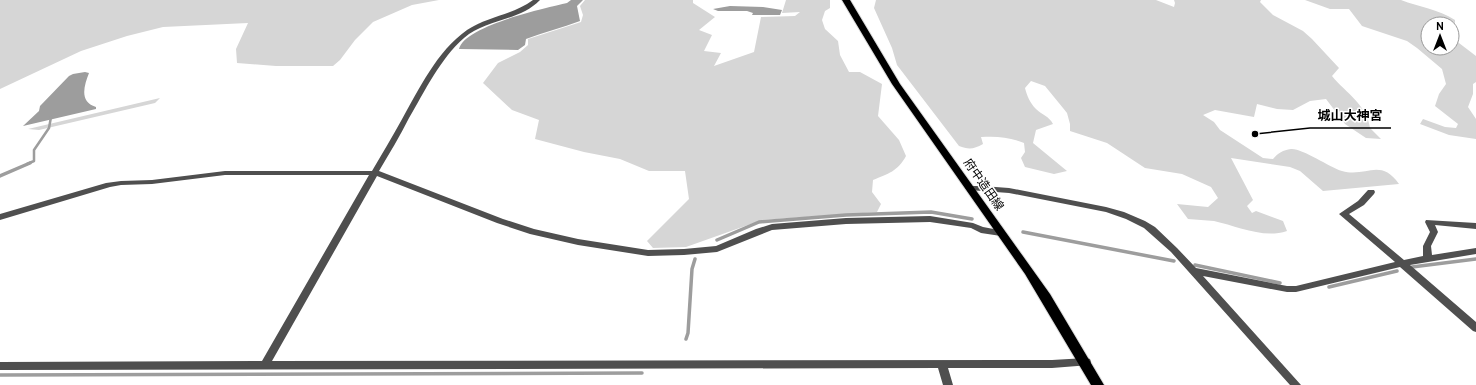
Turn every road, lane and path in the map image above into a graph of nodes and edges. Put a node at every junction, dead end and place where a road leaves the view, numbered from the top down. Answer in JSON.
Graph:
{"nodes":[{"id":1,"x":537,"y":0,"type":"edge"},
{"id":2,"x":846,"y":0,"type":"edge"},
{"id":3,"x":374,"y":173,"type":"junction"},
{"id":4,"x":969,"y":188,"type":"junction"},
{"id":5,"x":1371,"y":192,"type":"dead end"},
{"id":6,"x":0,"y":216,"type":"edge"},
{"id":7,"x":1476,"y":226,"type":"edge"},
{"id":8,"x":1001,"y":233,"type":"junction"},
{"id":9,"x":1476,"y":251,"type":"edge"},
{"id":10,"x":1428,"y":258,"type":"junction"},
{"id":11,"x":1402,"y":263,"type":"junction"},
{"id":12,"x":1192,"y":271,"type":"junction"},
{"id":13,"x":1476,"y":328,"type":"edge"},
{"id":14,"x":1086,"y":362,"type":"junction"},
{"id":15,"x":942,"y":364,"type":"junction"},
{"id":16,"x":265,"y":365,"type":"junction"},
{"id":17,"x":0,"y":366,"type":"edge"},
{"id":18,"x":948,"y":385,"type":"edge"},
{"id":19,"x":1098,"y":385,"type":"edge"},
{"id":20,"x":1296,"y":385,"type":"edge"}],
"edges":[{"from":1,"to":3,"type":"street"},
{"from":2,"to":4,"type":"main road","name":"府中造田線"},
{"from":3,"to":6,"type":"street"},
{"from":3,"to":8,"type":"street"},
{"from":3,"to":16,"type":"street"},
{"from":4,"to":8,"type":"main road","name":"府中造田線"},
{"from":4,"to":12,"type":"street"},
{"from":5,"to":11,"type":"street"},
{"from":7,"to":10,"type":"street"},
{"from":8,"to":14,"type":"main road","name":"府中造田線"},
{"from":9,"to":10,"type":"street"},
{"from":10,"to":11,"type":"street"},
{"from":11,"to":12,"type":"street"},
{"from":11,"to":13,"type":"street"},
{"from":12,"to":20,"type":"street"},
{"from":14,"to":15,"type":"street"},
{"from":14,"to":19,"type":"main road","name":"府中造田線"},
{"from":15,"to":16,"type":"street"},
{"from":15,"to":18,"type":"street"},
{"from":16,"to":17,"type":"street"}]}
